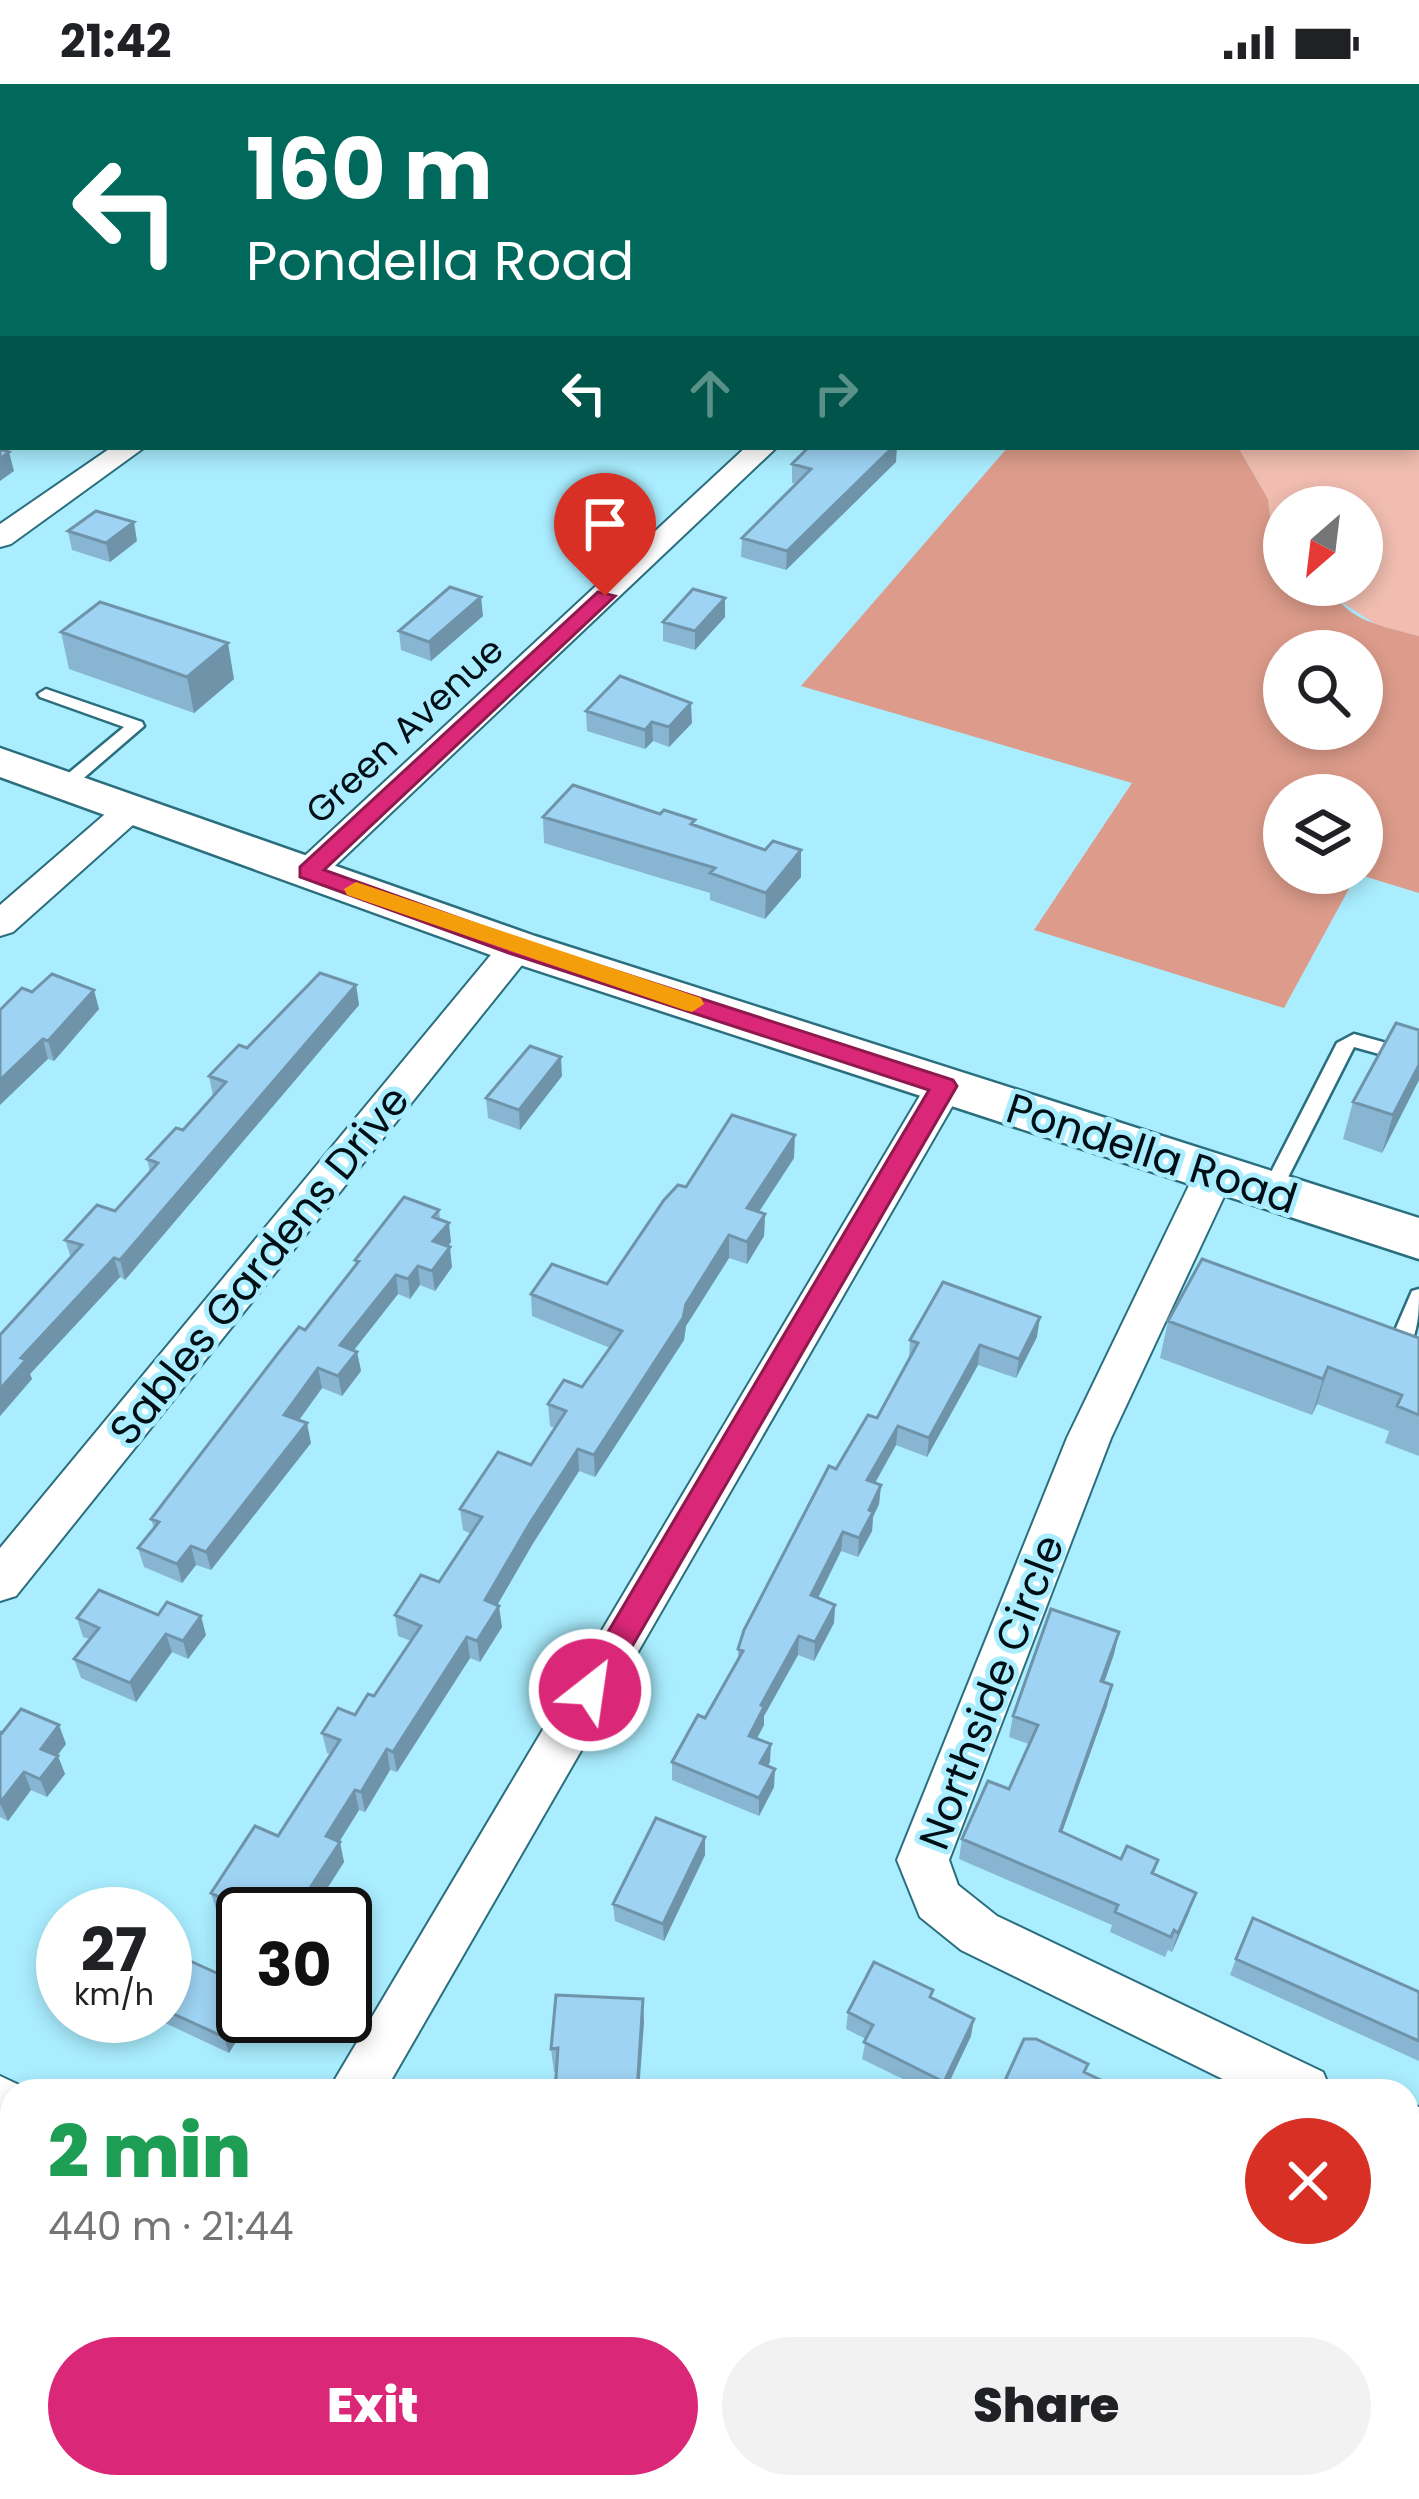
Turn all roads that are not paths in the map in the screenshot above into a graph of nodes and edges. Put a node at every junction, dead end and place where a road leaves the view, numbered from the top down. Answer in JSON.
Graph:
{"nodes":[{"id":1,"x":127,"y":450,"type":"edge"},
{"id":2,"x":760,"y":450,"type":"edge"},
{"id":3,"x":0,"y":538,"type":"edge"},
{"id":4,"x":46,"y":694,"type":"dead end"},
{"id":5,"x":0,"y":762,"type":"edge"},
{"id":6,"x":65,"y":785,"type":"junction"},
{"id":7,"x":131,"y":809,"type":"junction"},
{"id":8,"x":308,"y":872,"type":"junction"},
{"id":9,"x":0,"y":924,"type":"edge"},
{"id":10,"x":517,"y":947,"type":"junction"},
{"id":11,"x":1419,"y":1059,"type":"edge"},
{"id":12,"x":944,"y":1086,"type":"junction"},
{"id":13,"x":1215,"y":1173,"type":"junction"},
{"id":14,"x":1271,"y":1192,"type":"junction"},
{"id":15,"x":1415,"y":1228,"type":"edge"},
{"id":16,"x":1419,"y":1297,"type":"edge"},
{"id":17,"x":1402,"y":1335,"type":"edge"},
{"id":18,"x":0,"y":1582,"type":"edge"},
{"id":19,"x":362,"y":2079,"type":"edge"},
{"id":20,"x":1279,"y":2079,"type":"edge"}],
"edges":[{"from":1,"to":3,"type":"street"},
{"from":2,"to":8,"type":"street","name":"Green Avenue"},
{"from":4,"to":6,"type":"lane"},
{"from":5,"to":6,"type":"main road","name":"Pondella Road"},
{"from":6,"to":7,"type":"main road","name":"Pondella Road"},
{"from":7,"to":8,"type":"main road","name":"Pondella Road"},
{"from":7,"to":9,"type":"street"},
{"from":8,"to":10,"type":"main road","name":"Pondella Road"},
{"from":10,"to":12,"type":"main road","name":"Pondella Road"},
{"from":10,"to":18,"type":"street","name":"Sables Gardens Drive"},
{"from":11,"to":14,"type":"lane"},
{"from":12,"to":13,"type":"main road","name":"Pondella Road"},
{"from":12,"to":19,"type":"street"},
{"from":13,"to":14,"type":"main road","name":"Pondella Road"},
{"from":13,"to":20,"type":"street","name":"Northside Circle"},
{"from":14,"to":15,"type":"main road","name":"Pondella Road"},
{"from":16,"to":17,"type":"lane"}]}
